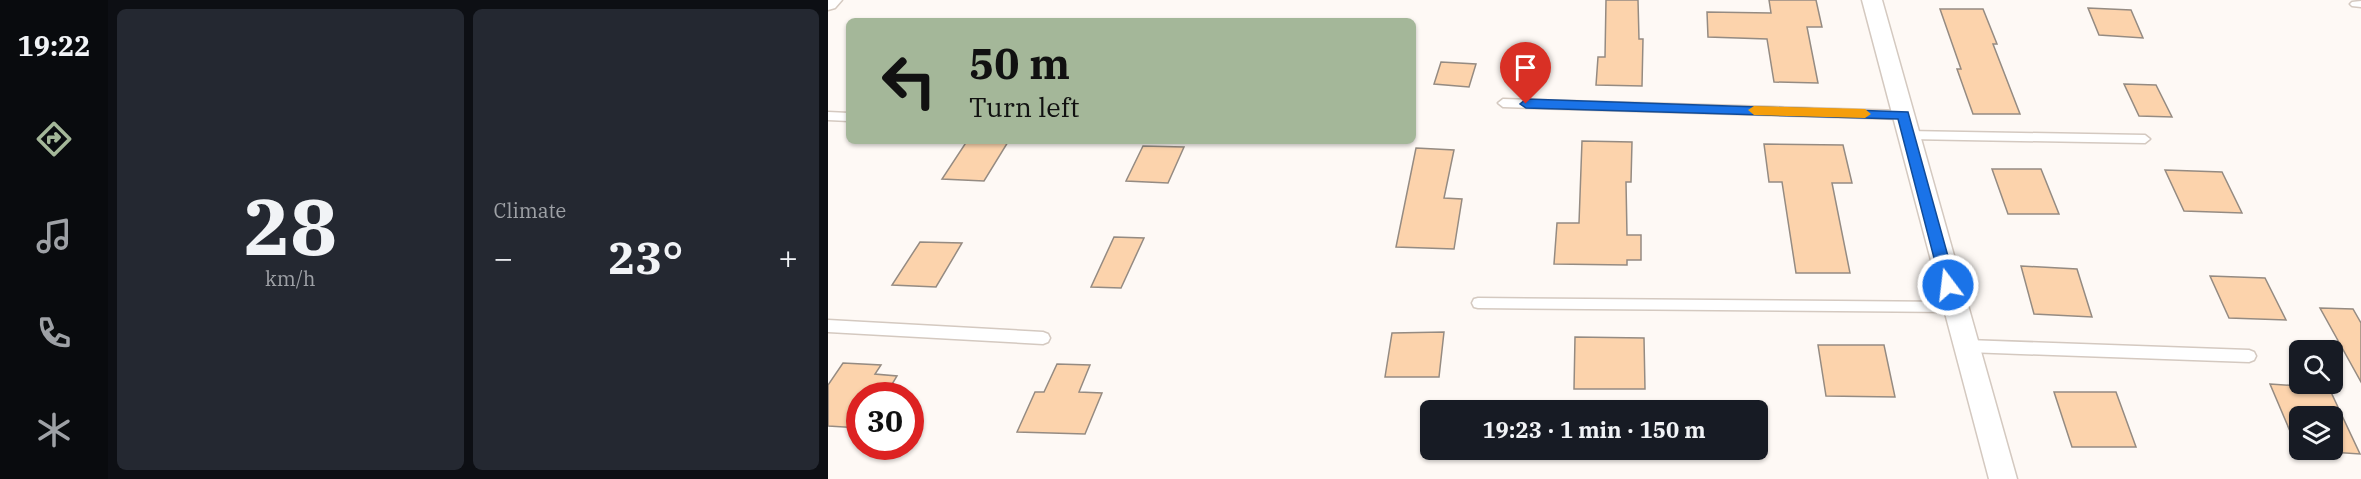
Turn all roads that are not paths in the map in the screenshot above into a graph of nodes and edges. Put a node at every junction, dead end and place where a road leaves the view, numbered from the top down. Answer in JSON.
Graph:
{"nodes":[{"id":1,"x":832,"y":0,"type":"edge"},
{"id":2,"x":1872,"y":0,"type":"edge"},
{"id":3,"x":828,"y":4,"type":"edge"},
{"id":4,"x":1503,"y":103,"type":"dead end"},
{"id":5,"x":828,"y":116,"type":"edge"},
{"id":6,"x":846,"y":117,"type":"edge"},
{"id":7,"x":1906,"y":125,"type":"junction"},
{"id":8,"x":2145,"y":140,"type":"dead end"},
{"id":9,"x":1478,"y":303,"type":"dead end"},
{"id":10,"x":1954,"y":307,"type":"junction"},
{"id":11,"x":828,"y":326,"type":"edge"},
{"id":12,"x":1042,"y":338,"type":"dead end"},
{"id":13,"x":1967,"y":346,"type":"junction"},
{"id":14,"x":2249,"y":356,"type":"dead end"},
{"id":15,"x":2003,"y":479,"type":"edge"}],
"edges":[{"from":1,"to":3,"type":"street"},
{"from":2,"to":7,"type":"street"},
{"from":4,"to":7,"type":"lane"},
{"from":5,"to":6,"type":"lane"},
{"from":7,"to":8,"type":"lane"},
{"from":7,"to":10,"type":"street"},
{"from":9,"to":10,"type":"lane"},
{"from":10,"to":13,"type":"street"},
{"from":11,"to":12,"type":"lane"},
{"from":13,"to":14,"type":"lane"},
{"from":13,"to":15,"type":"street"}]}
